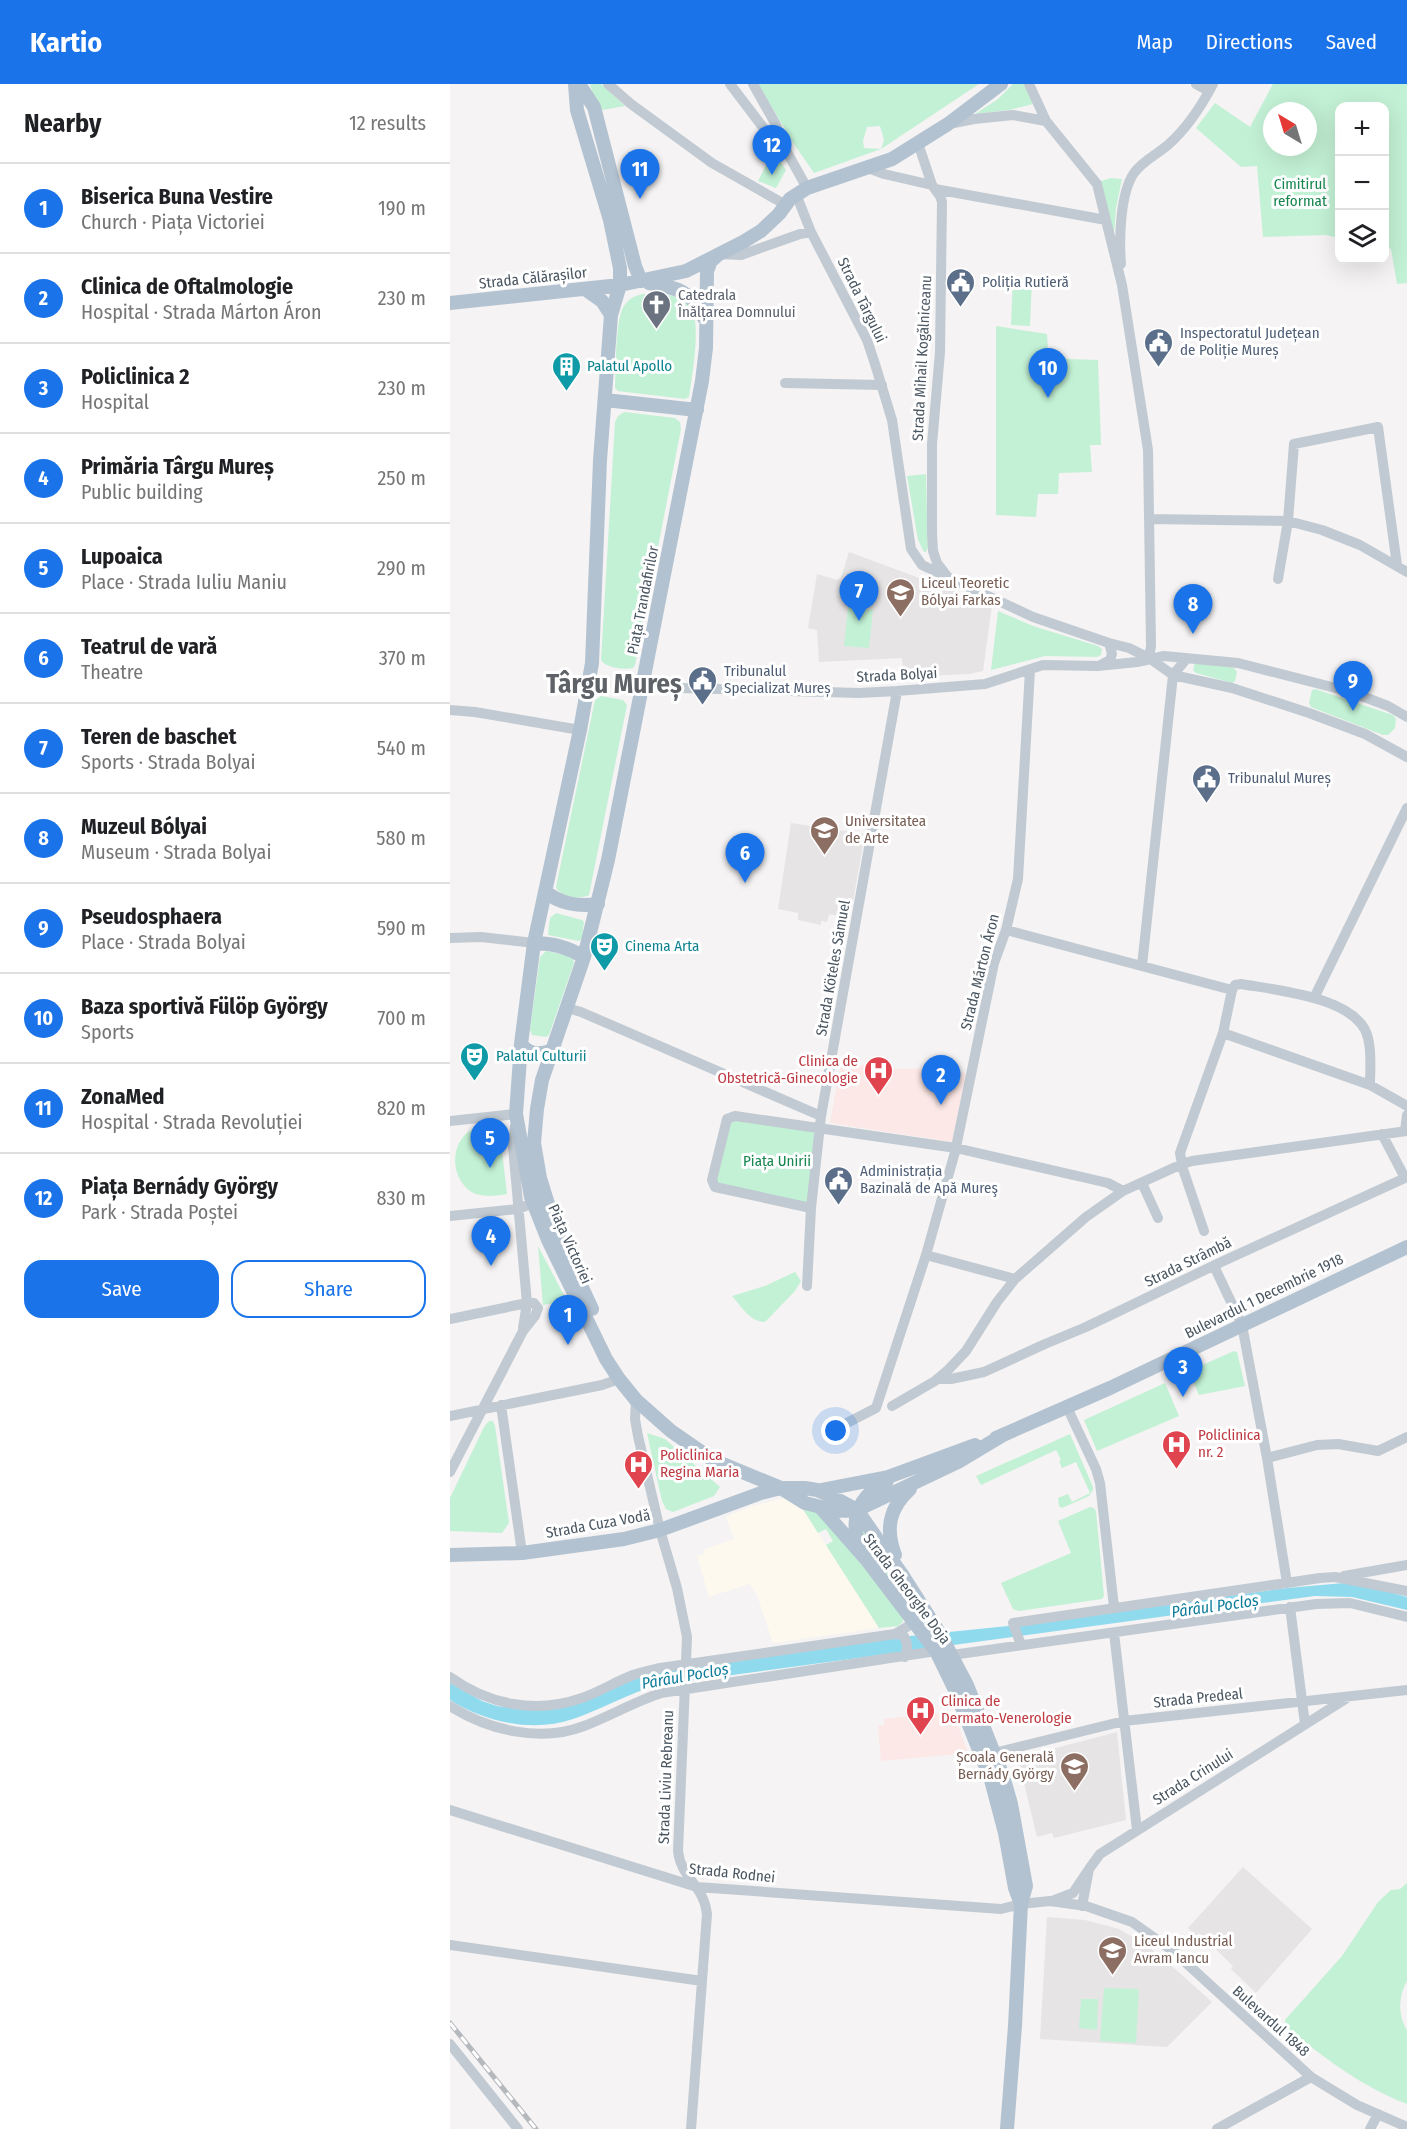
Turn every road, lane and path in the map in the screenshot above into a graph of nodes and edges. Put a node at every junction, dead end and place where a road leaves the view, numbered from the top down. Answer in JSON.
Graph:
{"nodes":[{"id":1,"x":577,"y":84,"type":"edge"},
{"id":2,"x":608,"y":84,"type":"edge"},
{"id":3,"x":730,"y":84,"type":"edge"},
{"id":4,"x":753,"y":84,"type":"edge"},
{"id":5,"x":1001,"y":84,"type":"edge"},
{"id":6,"x":1029,"y":84,"type":"edge"},
{"id":7,"x":1196,"y":84,"type":"edge"},
{"id":8,"x":1211,"y":87,"type":"edge"},
{"id":9,"x":1046,"y":121,"type":"junction"},
{"id":10,"x":948,"y":124,"type":"junction"},
{"id":11,"x":918,"y":143,"type":"junction"},
{"id":12,"x":788,"y":154,"type":"junction"},
{"id":13,"x":868,"y":168,"type":"junction"},
{"id":14,"x":933,"y":187,"type":"junction"},
{"id":15,"x":796,"y":196,"type":"junction"},
{"id":16,"x":1106,"y":220,"type":"junction"},
{"id":17,"x":811,"y":232,"type":"junction"},
{"id":18,"x":719,"y":255,"type":"junction"},
{"id":19,"x":641,"y":281,"type":"junction"},
{"id":20,"x":620,"y":285,"type":"junction"},
{"id":21,"x":1122,"y":285,"type":"junction"},
{"id":22,"x":585,"y":289,"type":"junction"},
{"id":23,"x":450,"y":303,"type":"edge"},
{"id":24,"x":611,"y":315,"type":"junction"},
{"id":25,"x":705,"y":320,"type":"junction"},
{"id":26,"x":785,"y":383,"type":"dead end"},
{"id":27,"x":882,"y":386,"type":"junction"},
{"id":28,"x":605,"y":400,"type":"junction"},
{"id":29,"x":696,"y":410,"type":"junction"},
{"id":30,"x":1149,"y":519,"type":"junction"},
{"id":31,"x":1288,"y":521,"type":"junction"},
{"id":32,"x":1402,"y":568,"type":"edge"},
{"id":33,"x":947,"y":577,"type":"junction"},
{"id":34,"x":1278,"y":579,"type":"dead end"},
{"id":35,"x":1109,"y":644,"type":"junction"},
{"id":36,"x":1149,"y":658,"type":"junction"},
{"id":37,"x":1187,"y":658,"type":"junction"},
{"id":38,"x":1098,"y":666,"type":"junction"},
{"id":39,"x":1030,"y":670,"type":"junction"},
{"id":40,"x":1173,"y":675,"type":"junction"},
{"id":41,"x":643,"y":687,"type":"junction"},
{"id":42,"x":897,"y":692,"type":"junction"},
{"id":43,"x":450,"y":710,"type":"edge"},
{"id":44,"x":1407,"y":717,"type":"edge"},
{"id":45,"x":580,"y":730,"type":"junction"},
{"id":46,"x":1407,"y":757,"type":"edge"},
{"id":47,"x":1407,"y":808,"type":"edge"},
{"id":48,"x":545,"y":891,"type":"junction"},
{"id":49,"x":598,"y":903,"type":"junction"},
{"id":50,"x":1006,"y":930,"type":"junction"},
{"id":51,"x":450,"y":938,"type":"edge"},
{"id":52,"x":534,"y":943,"type":"junction"},
{"id":53,"x":584,"y":957,"type":"junction"},
{"id":54,"x":1142,"y":966,"type":"junction"},
{"id":55,"x":1232,"y":990,"type":"junction"},
{"id":56,"x":1314,"y":998,"type":"junction"},
{"id":57,"x":567,"y":1008,"type":"junction"},
{"id":58,"x":1223,"y":1033,"type":"junction"},
{"id":59,"x":520,"y":1044,"type":"junction"},
{"id":60,"x":553,"y":1050,"type":"junction"},
{"id":61,"x":1370,"y":1085,"type":"junction"},
{"id":62,"x":1407,"y":1106,"type":"edge"},
{"id":63,"x":537,"y":1110,"type":"joint"},
{"id":64,"x":516,"y":1114,"type":"junction"},
{"id":65,"x":1407,"y":1115,"type":"edge"},
{"id":66,"x":821,"y":1116,"type":"junction"},
{"id":67,"x":450,"y":1121,"type":"edge"},
{"id":68,"x":820,"y":1128,"type":"junction"},
{"id":69,"x":1406,"y":1131,"type":"edge"},
{"id":70,"x":1382,"y":1134,"type":"junction"},
{"id":71,"x":534,"y":1143,"type":"junction"},
{"id":72,"x":956,"y":1148,"type":"junction"},
{"id":73,"x":1182,"y":1164,"type":"junction"},
{"id":74,"x":1142,"y":1183,"type":"junction"},
{"id":75,"x":543,"y":1188,"type":"junction"},
{"id":76,"x":1123,"y":1191,"type":"junction"},
{"id":77,"x":532,"y":1200,"type":"junction"},
{"id":78,"x":811,"y":1208,"type":"junction"},
{"id":79,"x":518,"y":1209,"type":"junction"},
{"id":80,"x":450,"y":1216,"type":"edge"},
{"id":81,"x":1158,"y":1218,"type":"dead end"},
{"id":82,"x":541,"y":1225,"type":"junction"},
{"id":83,"x":1204,"y":1231,"type":"dead end"},
{"id":84,"x":1407,"y":1246,"type":"edge"},
{"id":85,"x":926,"y":1255,"type":"junction"},
{"id":86,"x":1214,"y":1266,"type":"junction"},
{"id":87,"x":1016,"y":1279,"type":"junction"},
{"id":88,"x":807,"y":1286,"type":"dead end"},
{"id":89,"x":527,"y":1303,"type":"junction"},
{"id":90,"x":450,"y":1318,"type":"edge"},
{"id":91,"x":1242,"y":1325,"type":"junction"},
{"id":92,"x":619,"y":1379,"type":"junction"},
{"id":93,"x":936,"y":1379,"type":"junction"},
{"id":94,"x":636,"y":1400,"type":"junction"},
{"id":95,"x":501,"y":1405,"type":"junction"},
{"id":96,"x":892,"y":1406,"type":"dead end"},
{"id":97,"x":1067,"y":1407,"type":"junction"},
{"id":98,"x":483,"y":1409,"type":"junction"},
{"id":99,"x":450,"y":1416,"type":"edge"},
{"id":100,"x":841,"y":1426,"type":"dead end"},
{"id":101,"x":1003,"y":1435,"type":"junction"},
{"id":102,"x":1407,"y":1437,"type":"edge"},
{"id":103,"x":1267,"y":1458,"type":"junction"},
{"id":104,"x":450,"y":1472,"type":"edge"},
{"id":105,"x":902,"y":1473,"type":"junction"},
{"id":106,"x":917,"y":1483,"type":"junction"},
{"id":107,"x":781,"y":1488,"type":"junction"},
{"id":108,"x":817,"y":1491,"type":"junction"},
{"id":109,"x":819,"y":1507,"type":"junction"},
{"id":110,"x":857,"y":1510,"type":"junction"},
{"id":111,"x":660,"y":1530,"type":"junction"},
{"id":112,"x":522,"y":1553,"type":"junction"},
{"id":113,"x":450,"y":1555,"type":"edge"},
{"id":114,"x":866,"y":1559,"type":"junction"},
{"id":115,"x":1407,"y":1565,"type":"edge"},
{"id":116,"x":903,"y":1576,"type":"junction"},
{"id":117,"x":1335,"y":1577,"type":"junction"},
{"id":118,"x":1287,"y":1583,"type":"junction"},
{"id":119,"x":1407,"y":1591,"type":"edge"},
{"id":120,"x":1114,"y":1607,"type":"junction"},
{"id":121,"x":1290,"y":1607,"type":"junction"},
{"id":122,"x":1407,"y":1617,"type":"edge"},
{"id":123,"x":915,"y":1622,"type":"junction"},
{"id":124,"x":1114,"y":1633,"type":"junction"},
{"id":125,"x":895,"y":1634,"type":"junction"},
{"id":126,"x":1021,"y":1645,"type":"junction"},
{"id":127,"x":936,"y":1651,"type":"junction"},
{"id":128,"x":952,"y":1655,"type":"junction"},
{"id":129,"x":905,"y":1657,"type":"junction"},
{"id":130,"x":685,"y":1664,"type":"junction"},
{"id":131,"x":450,"y":1677,"type":"edge"},
{"id":132,"x":685,"y":1685,"type":"junction"},
{"id":133,"x":1407,"y":1690,"type":"edge"},
{"id":134,"x":1350,"y":1696,"type":"junction"},
{"id":135,"x":1302,"y":1702,"type":"junction"},
{"id":136,"x":450,"y":1706,"type":"edge"},
{"id":137,"x":1124,"y":1721,"type":"junction"},
{"id":138,"x":1305,"y":1724,"type":"junction"},
{"id":139,"x":994,"y":1753,"type":"junction"},
{"id":140,"x":450,"y":1810,"type":"edge"},
{"id":141,"x":1137,"y":1830,"type":"junction"},
{"id":142,"x":1089,"y":1869,"type":"junction"},
{"id":143,"x":697,"y":1887,"type":"junction"},
{"id":144,"x":1050,"y":1901,"type":"junction"},
{"id":145,"x":1021,"y":1904,"type":"junction"},
{"id":146,"x":1082,"y":1906,"type":"junction"},
{"id":147,"x":450,"y":1946,"type":"edge"},
{"id":148,"x":702,"y":1981,"type":"junction"},
{"id":149,"x":450,"y":2044,"type":"edge"},
{"id":150,"x":1311,"y":2077,"type":"junction"},
{"id":151,"x":1378,"y":2114,"type":"junction"},
{"id":152,"x":1407,"y":2127,"type":"edge"},
{"id":153,"x":518,"y":2129,"type":"edge"},
{"id":154,"x":691,"y":2129,"type":"edge"},
{"id":155,"x":1007,"y":2129,"type":"edge"},
{"id":156,"x":1217,"y":2129,"type":"edge"},
{"id":157,"x":1370,"y":2129,"type":"edge"}],
"edges":[{"from":1,"to":19,"type":"main road"},
{"from":1,"to":20,"type":"main road"},
{"from":2,"to":15,"type":"street"},
{"from":3,"to":12,"type":"street"},
{"from":4,"to":12,"type":"street"},
{"from":5,"to":10,"type":"main road"},
{"from":6,"to":9,"type":"street"},
{"from":7,"to":8,"type":"street"},
{"from":8,"to":21,"type":"street"},
{"from":9,"to":10,"type":"street"},
{"from":9,"to":16,"type":"street"},
{"from":10,"to":11,"type":"main road"},
{"from":11,"to":13,"type":"main road"},
{"from":11,"to":14,"type":"street","name":"Strada Mihail Kogălniceanu"},
{"from":12,"to":15,"type":"street","name":"Strada Târgului"},
{"from":13,"to":14,"type":"street"},
{"from":13,"to":15,"type":"main road"},
{"from":14,"to":16,"type":"street"},
{"from":14,"to":33,"type":"street","name":"Strada Mihail Kogălniceanu"},
{"from":15,"to":17,"type":"street","name":"Strada Târgului"},
{"from":15,"to":18,"type":"main road"},
{"from":16,"to":21,"type":"street"},
{"from":17,"to":18,"type":"street"},
{"from":17,"to":27,"type":"street","name":"Strada Târgului"},
{"from":18,"to":19,"type":"main road"},
{"from":18,"to":25,"type":"main road","name":"Piața Trandafirilor"},
{"from":19,"to":20,"type":"main road","name":"Strada Călărașilor"},
{"from":19,"to":25,"type":"main road"},
{"from":20,"to":22,"type":"main road","name":"Strada Călărașilor"},
{"from":20,"to":24,"type":"main road"},
{"from":21,"to":30,"type":"street"},
{"from":22,"to":23,"type":"main road","name":"Strada Călărașilor"},
{"from":22,"to":24,"type":"main road"},
{"from":24,"to":28,"type":"main road"},
{"from":25,"to":29,"type":"main road","name":"Piața Trandafirilor"},
{"from":26,"to":27,"type":"street"},
{"from":27,"to":33,"type":"street","name":"Strada Târgului"},
{"from":28,"to":29,"type":"main road"},
{"from":28,"to":45,"type":"main road"},
{"from":29,"to":41,"type":"main road","name":"Piața Trandafirilor"},
{"from":30,"to":31,"type":"street"},
{"from":30,"to":36,"type":"street"},
{"from":31,"to":32,"type":"street"},
{"from":31,"to":32,"type":"street"},
{"from":31,"to":34,"type":"street"},
{"from":33,"to":35,"type":"street","name":"Strada Bolyai"},
{"from":35,"to":36,"type":"street","name":"Strada Bolyai"},
{"from":35,"to":38,"type":"street"},
{"from":36,"to":37,"type":"street","name":"Strada Bolyai"},
{"from":36,"to":38,"type":"street","name":"Strada Bolyai"},
{"from":36,"to":40,"type":"street","name":"Strada Bolyai"},
{"from":37,"to":40,"type":"street"},
{"from":37,"to":44,"type":"street","name":"Strada Bolyai"},
{"from":38,"to":39,"type":"street","name":"Strada Bolyai"},
{"from":39,"to":42,"type":"street","name":"Strada Bolyai"},
{"from":39,"to":50,"type":"street","name":"Strada Márton Áron"},
{"from":40,"to":46,"type":"street","name":"Strada Bolyai"},
{"from":40,"to":54,"type":"street"},
{"from":41,"to":42,"type":"street","name":"Strada Bolyai"},
{"from":41,"to":49,"type":"main road","name":"Piața Trandafirilor"},
{"from":42,"to":66,"type":"street","name":"Strada Köteles Sámuel"},
{"from":43,"to":45,"type":"street"},
{"from":45,"to":48,"type":"main road"},
{"from":47,"to":56,"type":"street"},
{"from":48,"to":49,"type":"main road"},
{"from":48,"to":52,"type":"main road"},
{"from":49,"to":53,"type":"main road","name":"Piața Trandafirilor"},
{"from":50,"to":54,"type":"street"},
{"from":50,"to":72,"type":"street","name":"Strada Márton Áron"},
{"from":51,"to":52,"type":"street"},
{"from":52,"to":53,"type":"main road"},
{"from":52,"to":59,"type":"main road"},
{"from":53,"to":57,"type":"main road","name":"Piața Trandafirilor"},
{"from":54,"to":55,"type":"street"},
{"from":55,"to":56,"type":"street"},
{"from":55,"to":58,"type":"street"},
{"from":56,"to":61,"type":"street"},
{"from":57,"to":60,"type":"main road","name":"Piața Trandafirilor"},
{"from":57,"to":66,"type":"street"},
{"from":58,"to":61,"type":"street"},
{"from":58,"to":73,"type":"street"},
{"from":59,"to":60,"type":"main road"},
{"from":59,"to":64,"type":"main road"},
{"from":60,"to":63,"type":"main road","name":"Piața Trandafirilor"},
{"from":61,"to":62,"type":"street"},
{"from":63,"to":71,"type":"main road","name":"Piața Victoriei"},
{"from":64,"to":67,"type":"street"},
{"from":64,"to":71,"type":"street"},
{"from":64,"to":77,"type":"main road","name":"Piața Victoriei"},
{"from":64,"to":79,"type":"street"},
{"from":65,"to":69,"type":"street"},
{"from":66,"to":68,"type":"street","name":"Strada Köteles Sámuel"},
{"from":68,"to":72,"type":"street"},
{"from":68,"to":78,"type":"street","name":"Strada Köteles Sámuel"},
{"from":68,"to":78,"type":"street"},
{"from":69,"to":70,"type":"street","name":"Strada Strâmbă"},
{"from":70,"to":73,"type":"street","name":"Strada Strâmbă"},
{"from":70,"to":86,"type":"street","name":"Strada Strâmbă"},
{"from":71,"to":75,"type":"main road","name":"Piața Victoriei"},
{"from":72,"to":76,"type":"street"},
{"from":72,"to":85,"type":"street","name":"Strada Márton Áron"},
{"from":73,"to":74,"type":"street","name":"Strada Strâmbă"},
{"from":73,"to":83,"type":"street"},
{"from":74,"to":76,"type":"street","name":"Strada Strâmbă"},
{"from":74,"to":81,"type":"street"},
{"from":75,"to":77,"type":"street"},
{"from":75,"to":92,"type":"main road","name":"Piața Victoriei"},
{"from":76,"to":87,"type":"street","name":"Strada Strâmbă"},
{"from":77,"to":79,"type":"street"},
{"from":77,"to":82,"type":"main road","name":"Piața Victoriei"},
{"from":78,"to":88,"type":"street","name":"Strada Köteles Sámuel"},
{"from":79,"to":80,"type":"street"},
{"from":79,"to":82,"type":"street"},
{"from":79,"to":89,"type":"street"},
{"from":82,"to":92,"type":"main road","name":"Piața Victoriei"},
{"from":84,"to":91,"type":"main road","name":"Bulevardul 1 Decembrie 1918"},
{"from":85,"to":87,"type":"street"},
{"from":85,"to":100,"type":"street","name":"Strada Márton Áron"},
{"from":86,"to":91,"type":"street"},
{"from":86,"to":93,"type":"street","name":"Strada Strâmbă"},
{"from":87,"to":93,"type":"street","name":"Strada Strâmbă"},
{"from":89,"to":90,"type":"street"},
{"from":89,"to":98,"type":"street"},
{"from":91,"to":97,"type":"main road","name":"Bulevardul 1 Decembrie 1918"},
{"from":91,"to":103,"type":"street"},
{"from":92,"to":94,"type":"main road","name":"Piața Victoriei"},
{"from":92,"to":95,"type":"street"},
{"from":93,"to":96,"type":"street","name":"Strada Strâmbă"},
{"from":94,"to":107,"type":"main road","name":"Piața Victoriei"},
{"from":94,"to":111,"type":"street","name":"Strada Liviu Rebreanu"},
{"from":95,"to":98,"type":"street"},
{"from":95,"to":112,"type":"street"},
{"from":97,"to":101,"type":"main road","name":"Bulevardul 1 Decembrie 1918"},
{"from":97,"to":120,"type":"street"},
{"from":98,"to":99,"type":"street"},
{"from":98,"to":104,"type":"street"},
{"from":101,"to":105,"type":"main road","name":"Bulevardul 1 Decembrie 1918"},
{"from":101,"to":106,"type":"main road","name":"Bulevardul 1 Decembrie 1918"},
{"from":102,"to":103,"type":"street"},
{"from":103,"to":118,"type":"street"},
{"from":105,"to":108,"type":"main road","name":"Bulevardul 1 Decembrie 1918"},
{"from":105,"to":110,"type":"main road"},
{"from":106,"to":110,"type":"main road","name":"Bulevardul 1 Decembrie 1918"},
{"from":106,"to":116,"type":"main road"},
{"from":107,"to":108,"type":"main road","name":"Piața Victoriei"},
{"from":107,"to":109,"type":"main road","name":"Piața Victoriei"},
{"from":107,"to":111,"type":"main road","name":"Strada Cuza Vodă"},
{"from":108,"to":110,"type":"main road","name":"Piața Victoriei"},
{"from":109,"to":110,"type":"main road","name":"Bulevardul 1 Decembrie 1918"},
{"from":109,"to":114,"type":"main road","name":"Strada Gheorghe Doja"},
{"from":110,"to":114,"type":"main road"},
{"from":110,"to":116,"type":"main road","name":"Strada Gheorghe Doja"},
{"from":111,"to":112,"type":"main road","name":"Strada Cuza Vodă"},
{"from":111,"to":130,"type":"street","name":"Strada Liviu Rebreanu"},
{"from":112,"to":113,"type":"main road","name":"Strada Cuza Vodă"},
{"from":114,"to":123,"type":"main road","name":"Strada Gheorghe Doja"},
{"from":115,"to":117,"type":"street"},
{"from":116,"to":128,"type":"main road","name":"Strada Gheorghe Doja"},
{"from":117,"to":118,"type":"street"},
{"from":117,"to":119,"type":"street"},
{"from":118,"to":120,"type":"street"},
{"from":120,"to":126,"type":"street"},
{"from":121,"to":122,"type":"street"},
{"from":121,"to":124,"type":"street"},
{"from":121,"to":135,"type":"street"},
{"from":123,"to":125,"type":"street"},
{"from":123,"to":127,"type":"main road","name":"Strada Gheorghe Doja"},
{"from":124,"to":126,"type":"street"},
{"from":124,"to":137,"type":"street"},
{"from":125,"to":129,"type":"street"},
{"from":125,"to":130,"type":"street"},
{"from":126,"to":128,"type":"street"},
{"from":127,"to":129,"type":"street"},
{"from":127,"to":145,"type":"main road","name":"Strada Gheorghe Doja"},
{"from":128,"to":139,"type":"main road","name":"Strada Gheorghe Doja"},
{"from":129,"to":132,"type":"street"},
{"from":130,"to":131,"type":"street"},
{"from":130,"to":132,"type":"street","name":"Strada Liviu Rebreanu"},
{"from":132,"to":136,"type":"street"},
{"from":132,"to":143,"type":"street","name":"Strada Liviu Rebreanu"},
{"from":133,"to":134,"type":"street","name":"Strada Predeal"},
{"from":134,"to":135,"type":"street","name":"Strada Predeal"},
{"from":134,"to":138,"type":"street","name":"Strada Crinului"},
{"from":135,"to":137,"type":"street","name":"Strada Predeal"},
{"from":135,"to":138,"type":"street"},
{"from":137,"to":139,"type":"street","name":"Strada Predeal"},
{"from":137,"to":141,"type":"street"},
{"from":138,"to":141,"type":"street","name":"Strada Crinului"},
{"from":139,"to":145,"type":"main road","name":"Strada Gheorghe Doja"},
{"from":140,"to":143,"type":"street","name":"Strada Rodnei"},
{"from":141,"to":142,"type":"street","name":"Strada Crinului"},
{"from":142,"to":144,"type":"street","name":"Strada Crinului"},
{"from":142,"to":146,"type":"street"},
{"from":143,"to":145,"type":"street","name":"Strada Rodnei"},
{"from":143,"to":148,"type":"street","name":"Strada Liviu Rebreanu"},
{"from":144,"to":145,"type":"street","name":"Bulevardul 1848"},
{"from":144,"to":146,"type":"street","name":"Bulevardul 1848"},
{"from":145,"to":155,"type":"main road","name":"Strada Gheorghe Doja"},
{"from":146,"to":150,"type":"street","name":"Bulevardul 1848"},
{"from":147,"to":148,"type":"street"},
{"from":148,"to":154,"type":"street","name":"Strada Liviu Rebreanu"},
{"from":149,"to":153,"type":"street"},
{"from":150,"to":151,"type":"street","name":"Bulevardul 1848"},
{"from":150,"to":156,"type":"street"},
{"from":151,"to":152,"type":"street","name":"Bulevardul 1848"},
{"from":151,"to":157,"type":"street"}]}
